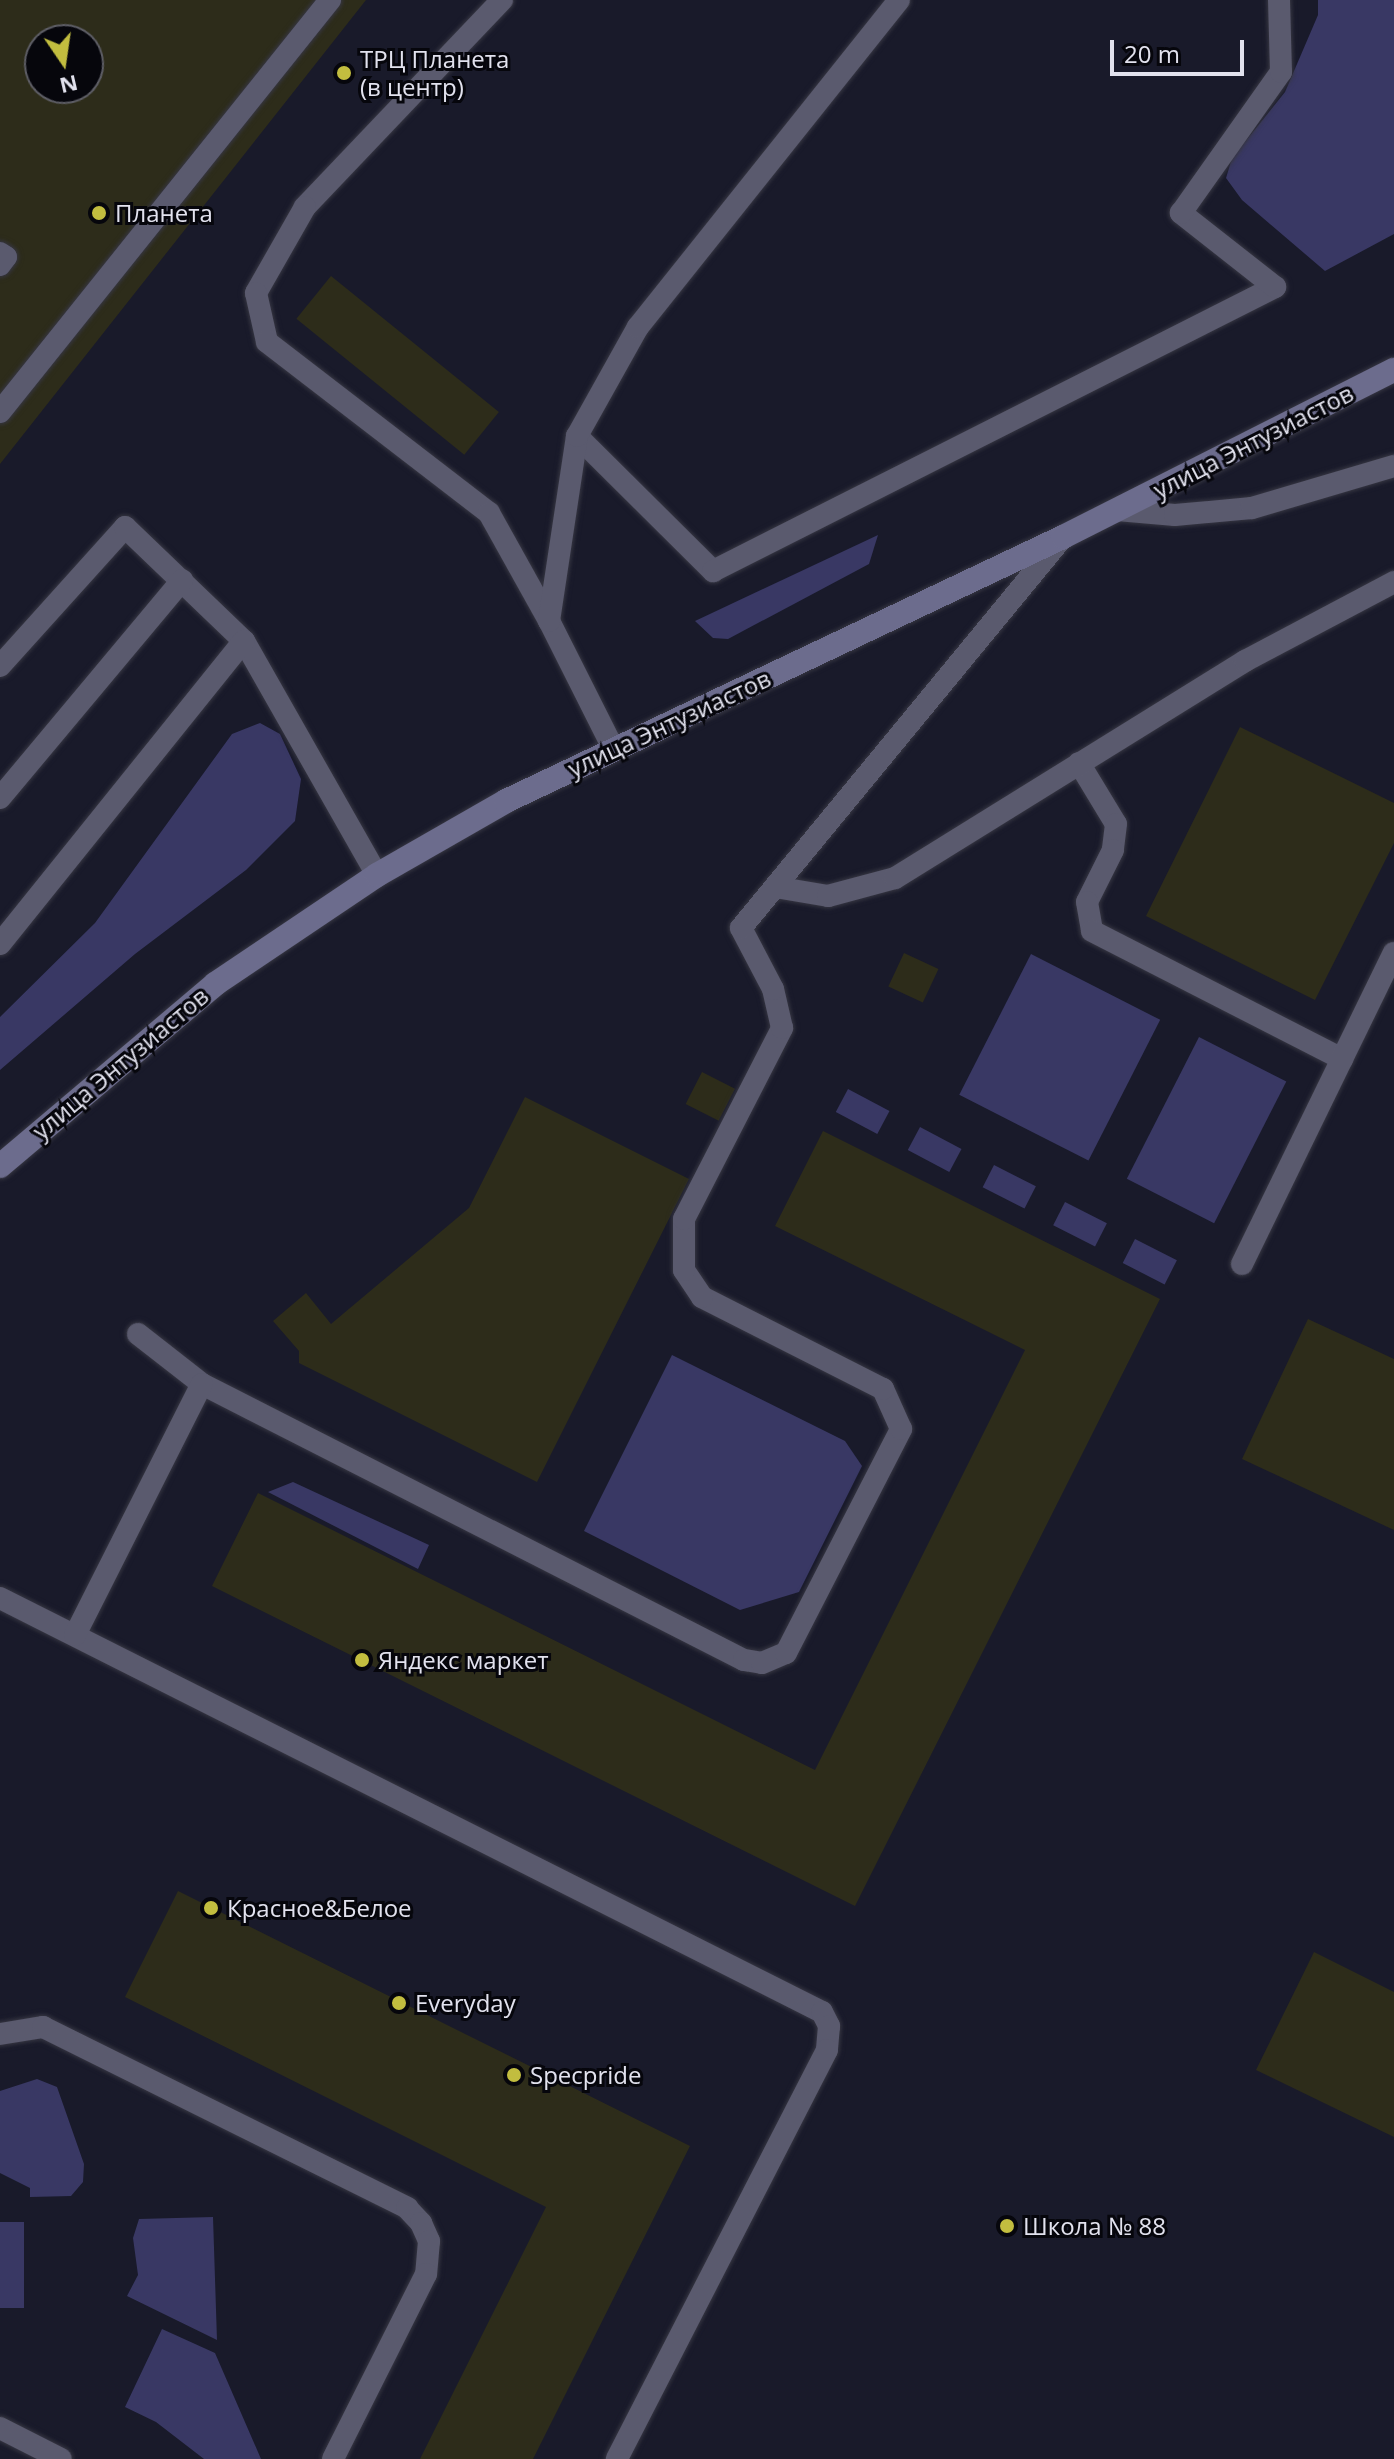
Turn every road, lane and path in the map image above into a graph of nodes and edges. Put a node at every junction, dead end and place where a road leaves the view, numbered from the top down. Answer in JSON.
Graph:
{"nodes":[{"id":1,"x":330,"y":0,"type":"edge"},
{"id":2,"x":502,"y":0,"type":"edge"},
{"id":3,"x":899,"y":0,"type":"edge"},
{"id":4,"x":1279,"y":0,"type":"edge"},
{"id":5,"x":0,"y":253,"type":"edge"},
{"id":6,"x":0,"y":265,"type":"edge"},
{"id":7,"x":1394,"y":370,"type":"edge"},
{"id":8,"x":0,"y":412,"type":"edge"},
{"id":9,"x":577,"y":436,"type":"junction"},
{"id":10,"x":1394,"y":466,"type":"edge"},
{"id":11,"x":1117,"y":510,"type":"junction"},
{"id":12,"x":1063,"y":537,"type":"junction"},
{"id":13,"x":182,"y":580,"type":"junction"},
{"id":14,"x":1394,"y":582,"type":"edge"},
{"id":15,"x":549,"y":621,"type":"junction"},
{"id":16,"x":244,"y":641,"type":"junction"},
{"id":17,"x":0,"y":666,"type":"edge"},
{"id":18,"x":613,"y":748,"type":"junction"},
{"id":19,"x":1079,"y":763,"type":"junction"},
{"id":20,"x":0,"y":798,"type":"edge"},
{"id":21,"x":377,"y":875,"type":"junction"},
{"id":22,"x":775,"y":887,"type":"junction"},
{"id":23,"x":0,"y":944,"type":"edge"},
{"id":24,"x":1394,"y":953,"type":"edge"},
{"id":25,"x":1342,"y":1059,"type":"junction"},
{"id":26,"x":0,"y":1166,"type":"edge"},
{"id":27,"x":1242,"y":1264,"type":"dead end"},
{"id":28,"x":138,"y":1334,"type":"dead end"},
{"id":29,"x":202,"y":1384,"type":"junction"},
{"id":30,"x":0,"y":1598,"type":"edge"},
{"id":31,"x":75,"y":1635,"type":"junction"},
{"id":32,"x":0,"y":2034,"type":"edge"},
{"id":33,"x":0,"y":2428,"type":"edge"},
{"id":34,"x":61,"y":2459,"type":"edge"},
{"id":35,"x":333,"y":2459,"type":"edge"},
{"id":36,"x":617,"y":2459,"type":"edge"}],
"edges":[{"from":1,"to":8,"type":"lane"},
{"from":2,"to":15,"type":"lane"},
{"from":3,"to":9,"type":"lane"},
{"from":4,"to":9,"type":"lane"},
{"from":5,"to":6,"type":"lane"},
{"from":7,"to":11,"type":"main road","name":"улица Энтузиастов"},
{"from":9,"to":15,"type":"lane"},
{"from":10,"to":11,"type":"lane"},
{"from":11,"to":12,"type":"main road","name":"улица Энтузиастов"},
{"from":12,"to":18,"type":"main road","name":"улица Энтузиастов"},
{"from":12,"to":22,"type":"lane"},
{"from":13,"to":16,"type":"lane"},
{"from":13,"to":17,"type":"lane"},
{"from":13,"to":20,"type":"lane"},
{"from":14,"to":19,"type":"lane"},
{"from":15,"to":18,"type":"lane"},
{"from":16,"to":21,"type":"lane"},
{"from":16,"to":23,"type":"lane"},
{"from":18,"to":21,"type":"main road","name":"улица Энтузиастов"},
{"from":19,"to":22,"type":"lane"},
{"from":19,"to":25,"type":"lane"},
{"from":21,"to":26,"type":"main road","name":"улица Энтузиастов"},
{"from":22,"to":29,"type":"lane"},
{"from":24,"to":25,"type":"lane"},
{"from":25,"to":27,"type":"lane"},
{"from":28,"to":29,"type":"lane"},
{"from":29,"to":31,"type":"lane"},
{"from":30,"to":31,"type":"lane"},
{"from":31,"to":36,"type":"lane"},
{"from":32,"to":35,"type":"lane"},
{"from":33,"to":34,"type":"lane"}]}
